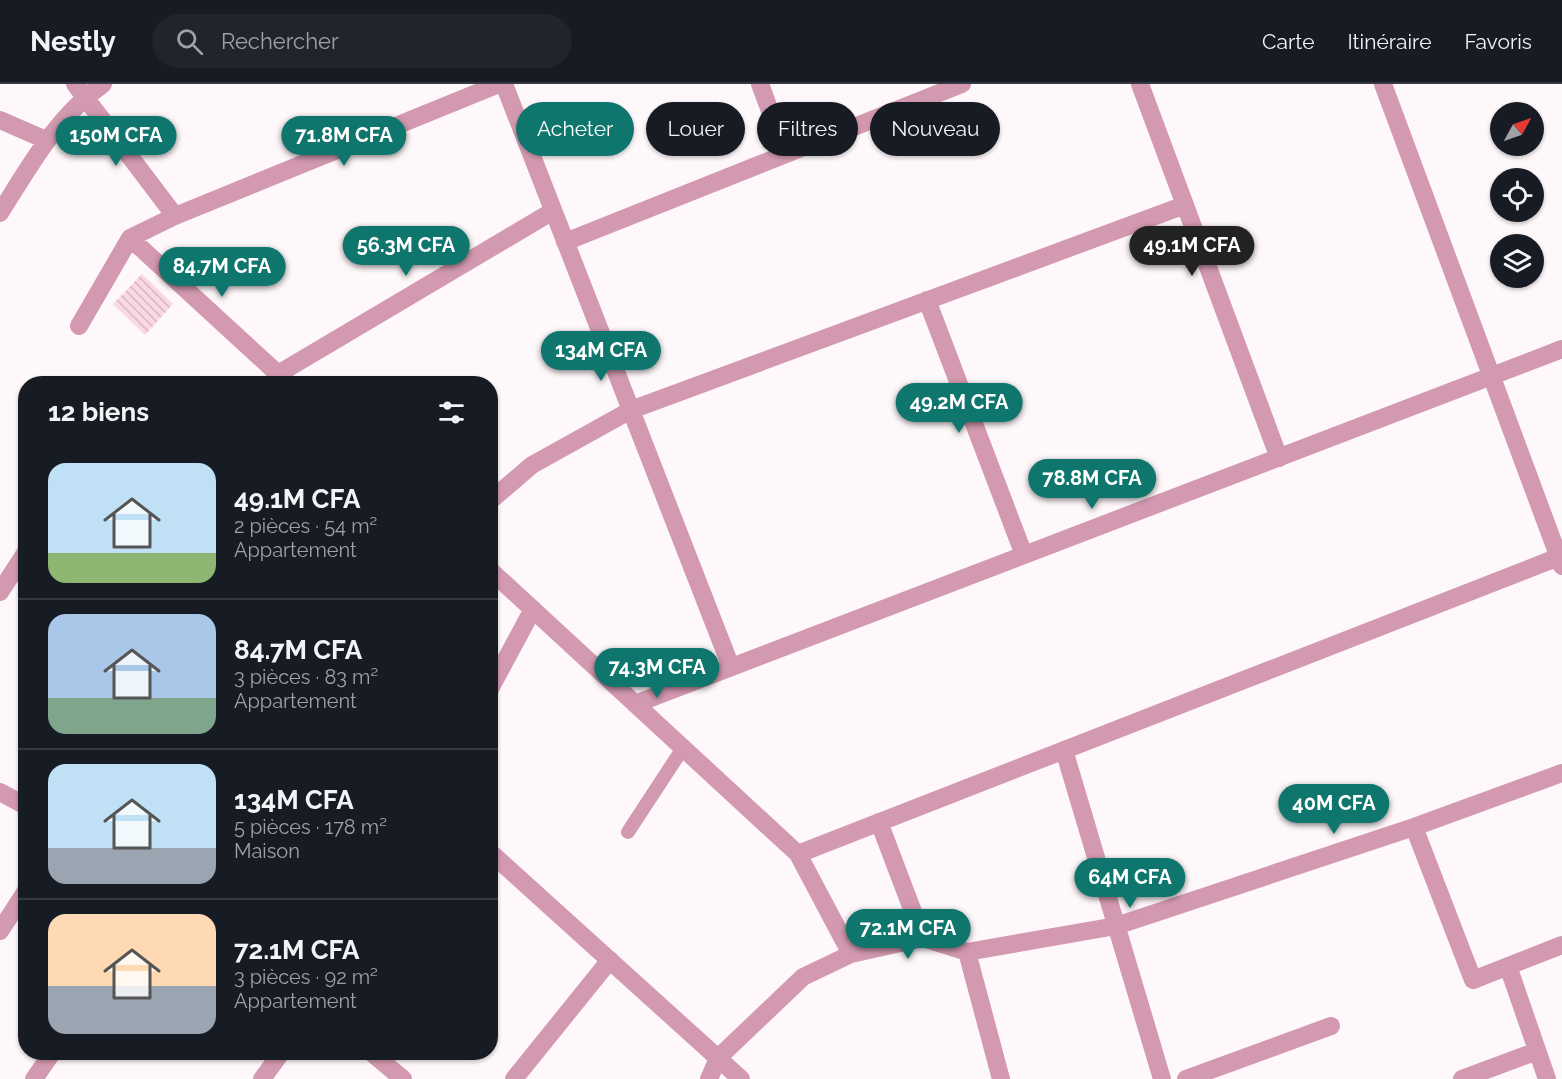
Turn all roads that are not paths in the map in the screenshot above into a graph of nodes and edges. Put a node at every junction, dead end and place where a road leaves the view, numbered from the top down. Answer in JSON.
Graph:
{"nodes":[{"id":1,"x":103,"y":84,"type":"edge"},
{"id":2,"x":499,"y":84,"type":"edge"},
{"id":3,"x":504,"y":84,"type":"edge"},
{"id":4,"x":760,"y":84,"type":"edge"},
{"id":5,"x":962,"y":84,"type":"edge"},
{"id":6,"x":1140,"y":84,"type":"edge"},
{"id":7,"x":1383,"y":84,"type":"edge"},
{"id":8,"x":80,"y":90,"type":"edge"},
{"id":9,"x":931,"y":90,"type":"edge"},
{"id":10,"x":767,"y":102,"type":"edge"},
{"id":11,"x":0,"y":120,"type":"edge"},
{"id":12,"x":858,"y":122,"type":"edge"},
{"id":13,"x":46,"y":140,"type":"junction"},
{"id":14,"x":781,"y":156,"type":"edge"},
{"id":15,"x":1185,"y":205,"type":"junction"},
{"id":16,"x":553,"y":211,"type":"junction"},
{"id":17,"x":0,"y":213,"type":"edge"},
{"id":18,"x":175,"y":216,"type":"junction"},
{"id":19,"x":130,"y":238,"type":"junction"},
{"id":20,"x":565,"y":242,"type":"junction"},
{"id":21,"x":927,"y":300,"type":"junction"},
{"id":22,"x":79,"y":326,"type":"dead end"},
{"id":23,"x":1562,"y":349,"type":"edge"},
{"id":24,"x":274,"y":376,"type":"edge"},
{"id":25,"x":287,"y":376,"type":"edge"},
{"id":26,"x":1492,"y":376,"type":"junction"},
{"id":27,"x":631,"y":410,"type":"junction"},
{"id":28,"x":1279,"y":458,"type":"junction"},
{"id":29,"x":498,"y":494,"type":"edge"},
{"id":30,"x":1024,"y":555,"type":"junction"},
{"id":31,"x":1560,"y":561,"type":"edge"},
{"id":32,"x":18,"y":564,"type":"edge"},
{"id":33,"x":498,"y":577,"type":"edge"},
{"id":34,"x":0,"y":592,"type":"edge"},
{"id":35,"x":533,"y":609,"type":"junction"},
{"id":36,"x":731,"y":667,"type":"junction"},
{"id":37,"x":498,"y":674,"type":"edge"},
{"id":38,"x":635,"y":704,"type":"junction"},
{"id":39,"x":683,"y":748,"type":"junction"},
{"id":40,"x":1064,"y":750,"type":"junction"},
{"id":41,"x":1562,"y":773,"type":"edge"},
{"id":42,"x":0,"y":792,"type":"edge"},
{"id":43,"x":18,"y":802,"type":"edge"},
{"id":44,"x":879,"y":822,"type":"junction"},
{"id":45,"x":1414,"y":826,"type":"junction"},
{"id":46,"x":628,"y":832,"type":"dead end"},
{"id":47,"x":798,"y":854,"type":"junction"},
{"id":48,"x":498,"y":859,"type":"edge"},
{"id":49,"x":18,"y":903,"type":"edge"},
{"id":50,"x":1116,"y":926,"type":"junction"},
{"id":51,"x":0,"y":931,"type":"edge"},
{"id":52,"x":923,"y":938,"type":"junction"},
{"id":53,"x":1562,"y":945,"type":"edge"},
{"id":54,"x":967,"y":952,"type":"junction"},
{"id":55,"x":851,"y":954,"type":"junction"},
{"id":56,"x":610,"y":960,"type":"junction"},
{"id":57,"x":1508,"y":966,"type":"junction"},
{"id":58,"x":1331,"y":1026,"type":"dead end"},
{"id":59,"x":1537,"y":1051,"type":"junction"},
{"id":60,"x":718,"y":1058,"type":"junction"},
{"id":61,"x":47,"y":1060,"type":"edge"},
{"id":62,"x":276,"y":1060,"type":"edge"},
{"id":63,"x":380,"y":1060,"type":"edge"},
{"id":64,"x":34,"y":1079,"type":"edge"},
{"id":65,"x":262,"y":1079,"type":"edge"},
{"id":66,"x":403,"y":1079,"type":"edge"},
{"id":67,"x":514,"y":1079,"type":"edge"},
{"id":68,"x":709,"y":1079,"type":"edge"},
{"id":69,"x":741,"y":1079,"type":"edge"},
{"id":70,"x":1001,"y":1079,"type":"edge"},
{"id":71,"x":1162,"y":1079,"type":"edge"},
{"id":72,"x":1186,"y":1079,"type":"edge"},
{"id":73,"x":1462,"y":1079,"type":"edge"},
{"id":74,"x":1546,"y":1079,"type":"edge"}],
"edges":[{"from":1,"to":8,"type":"street"},
{"from":2,"to":18,"type":"street"},
{"from":3,"to":16,"type":"street"},
{"from":4,"to":10,"type":"street"},
{"from":5,"to":9,"type":"street"},
{"from":6,"to":15,"type":"street"},
{"from":7,"to":26,"type":"street"},
{"from":8,"to":13,"type":"street"},
{"from":8,"to":18,"type":"street"},
{"from":9,"to":12,"type":"street"},
{"from":11,"to":13,"type":"street"},
{"from":13,"to":17,"type":"street"},
{"from":14,"to":20,"type":"street"},
{"from":15,"to":21,"type":"street"},
{"from":15,"to":28,"type":"street"},
{"from":16,"to":20,"type":"street"},
{"from":16,"to":25,"type":"street"},
{"from":18,"to":19,"type":"street"},
{"from":19,"to":22,"type":"street"},
{"from":19,"to":24,"type":"street"},
{"from":20,"to":27,"type":"street"},
{"from":21,"to":27,"type":"street"},
{"from":21,"to":30,"type":"street"},
{"from":23,"to":26,"type":"street"},
{"from":26,"to":28,"type":"street"},
{"from":26,"to":31,"type":"street"},
{"from":27,"to":29,"type":"street"},
{"from":27,"to":36,"type":"street"},
{"from":28,"to":30,"type":"street"},
{"from":30,"to":36,"type":"street"},
{"from":31,"to":40,"type":"street"},
{"from":32,"to":34,"type":"street"},
{"from":33,"to":35,"type":"street"},
{"from":35,"to":37,"type":"street"},
{"from":35,"to":38,"type":"street"},
{"from":36,"to":38,"type":"street"},
{"from":38,"to":39,"type":"street"},
{"from":39,"to":46,"type":"lane"},
{"from":39,"to":47,"type":"street"},
{"from":40,"to":44,"type":"street"},
{"from":40,"to":50,"type":"street"},
{"from":41,"to":45,"type":"street"},
{"from":42,"to":43,"type":"street"},
{"from":44,"to":47,"type":"street"},
{"from":44,"to":52,"type":"street"},
{"from":45,"to":50,"type":"street"},
{"from":45,"to":57,"type":"street"},
{"from":47,"to":55,"type":"street"},
{"from":48,"to":56,"type":"street"},
{"from":49,"to":51,"type":"street"},
{"from":50,"to":54,"type":"street"},
{"from":50,"to":71,"type":"street"},
{"from":52,"to":54,"type":"street"},
{"from":52,"to":55,"type":"street"},
{"from":53,"to":57,"type":"street"},
{"from":54,"to":70,"type":"street"},
{"from":55,"to":60,"type":"street"},
{"from":56,"to":60,"type":"street"},
{"from":56,"to":67,"type":"street"},
{"from":57,"to":59,"type":"street"},
{"from":58,"to":72,"type":"street"},
{"from":59,"to":73,"type":"street"},
{"from":59,"to":74,"type":"street"},
{"from":60,"to":68,"type":"street"},
{"from":60,"to":69,"type":"street"},
{"from":61,"to":64,"type":"street"},
{"from":62,"to":65,"type":"street"},
{"from":63,"to":66,"type":"street"}]}
